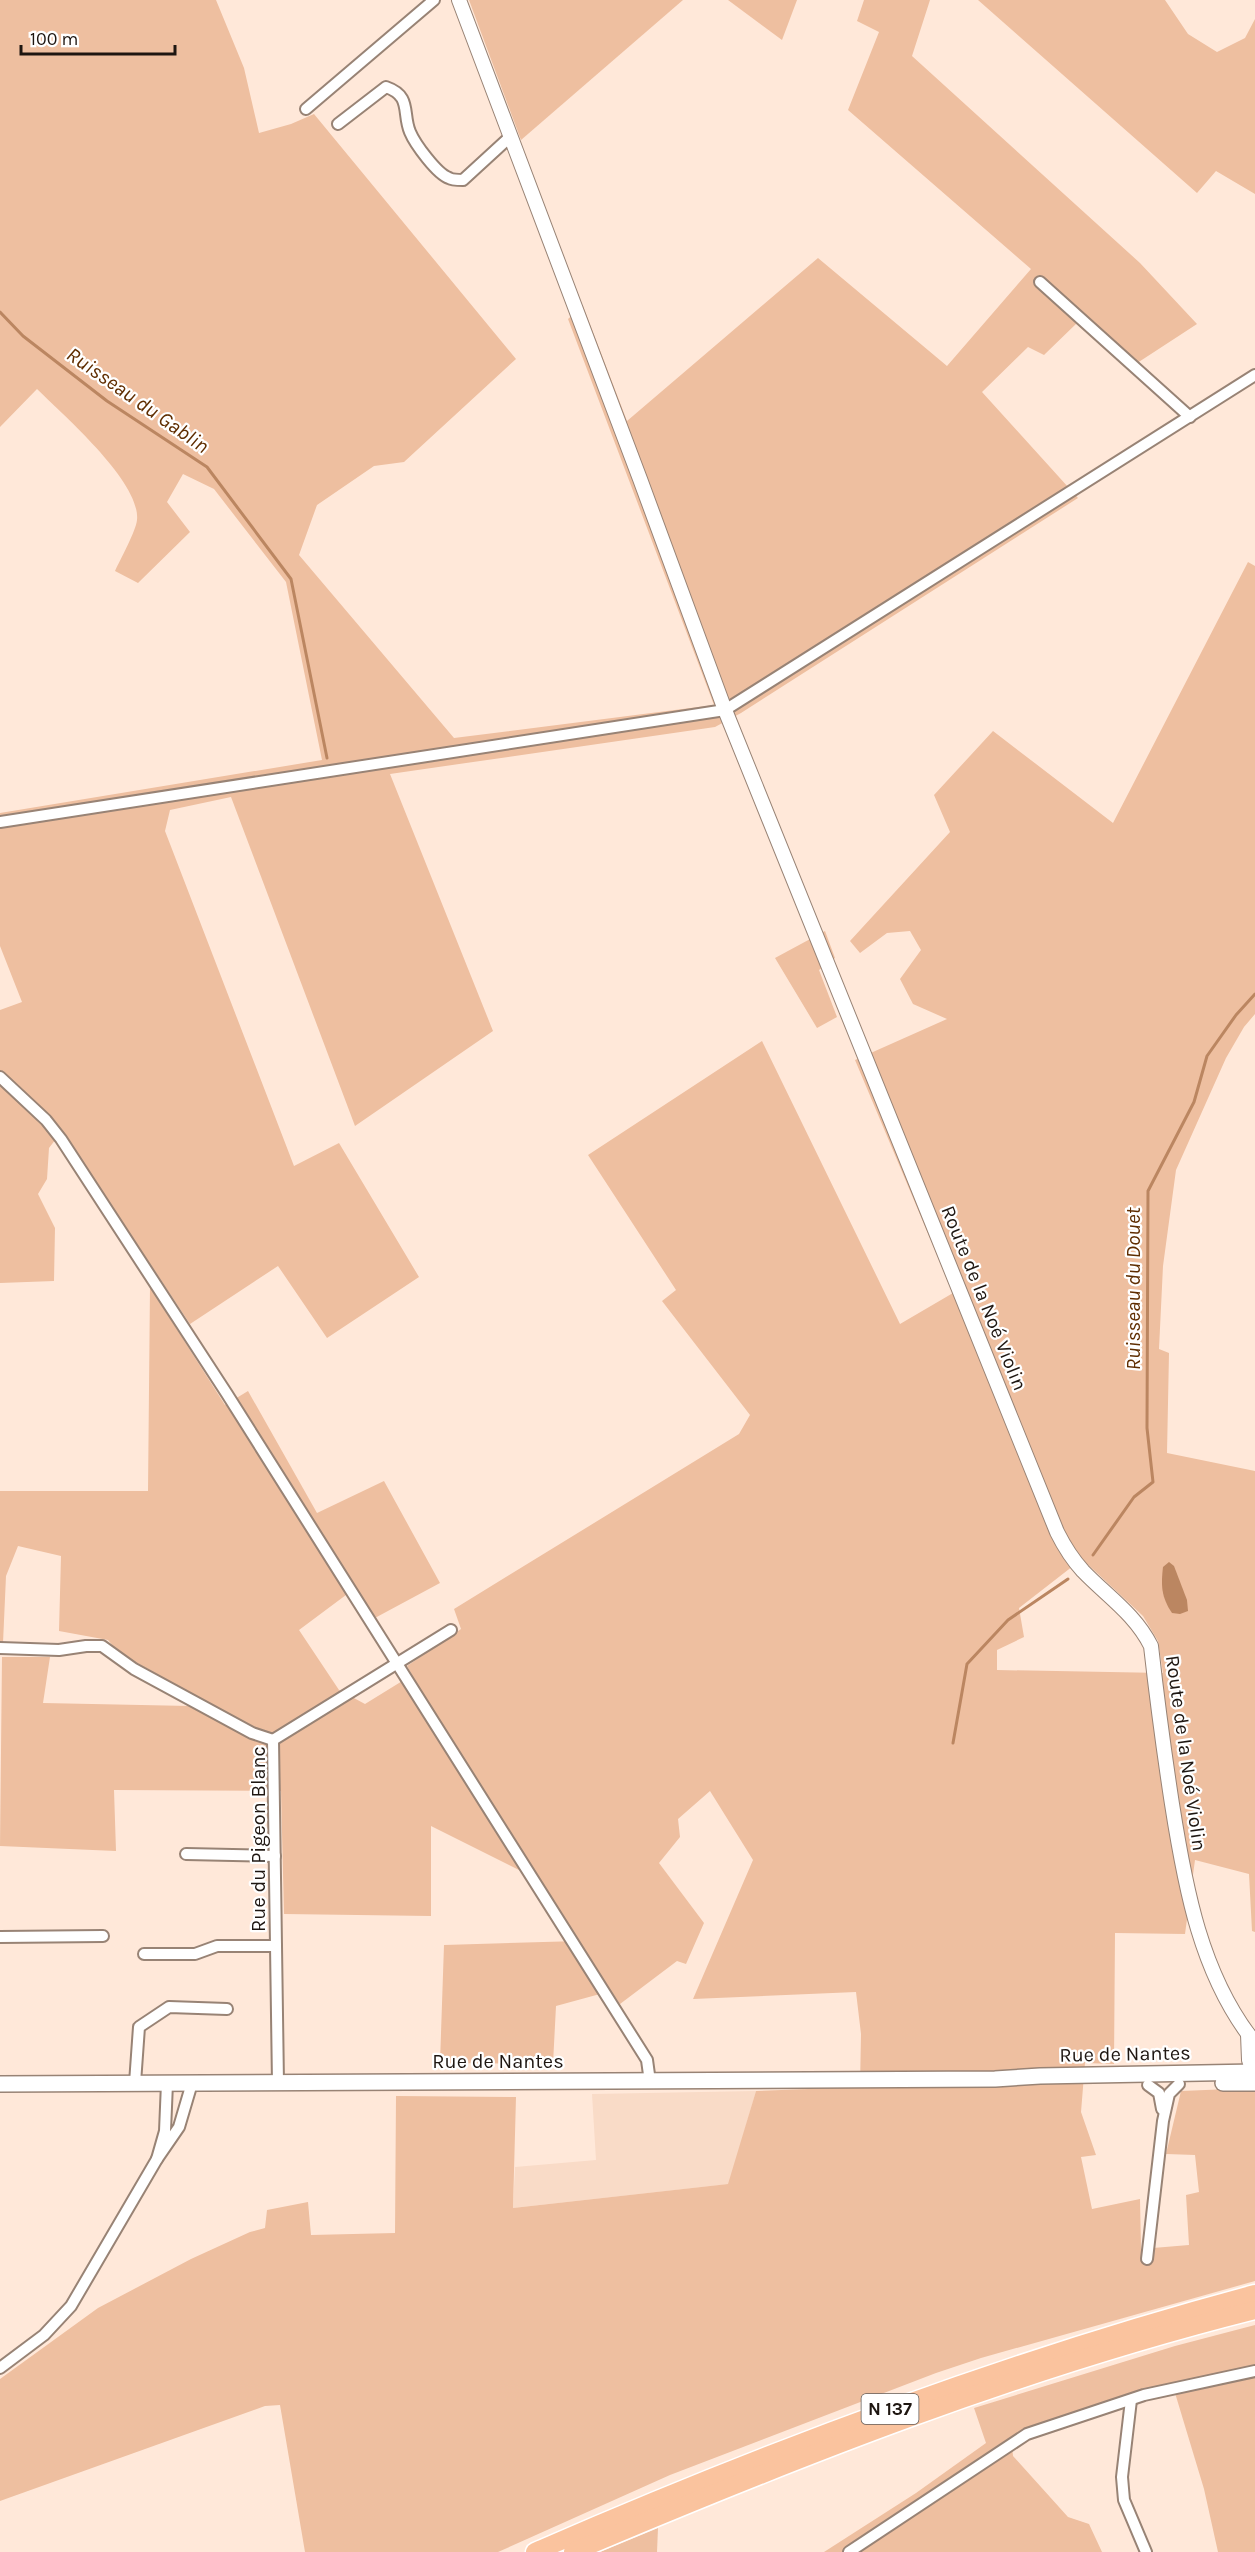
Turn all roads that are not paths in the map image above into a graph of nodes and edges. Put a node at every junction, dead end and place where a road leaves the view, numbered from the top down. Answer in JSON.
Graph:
{"nodes":[{"id":1,"x":434,"y":0,"type":"edge"},
{"id":2,"x":459,"y":0,"type":"edge"},
{"id":3,"x":306,"y":110,"type":"dead end"},
{"id":4,"x":338,"y":123,"type":"dead end"},
{"id":5,"x":512,"y":136,"type":"junction"},
{"id":6,"x":1040,"y":282,"type":"dead end"},
{"id":7,"x":1255,"y":375,"type":"edge"},
{"id":8,"x":1190,"y":417,"type":"junction"},
{"id":9,"x":725,"y":710,"type":"junction"},
{"id":10,"x":0,"y":822,"type":"edge"},
{"id":11,"x":0,"y":1077,"type":"edge"},
{"id":12,"x":451,"y":1630,"type":"dead end"},
{"id":13,"x":0,"y":1648,"type":"edge"},
{"id":14,"x":397,"y":1663,"type":"junction"},
{"id":15,"x":273,"y":1740,"type":"junction"},
{"id":16,"x":186,"y":1854,"type":"dead end"},
{"id":17,"x":276,"y":1856,"type":"junction"},
{"id":18,"x":103,"y":1936,"type":"dead end"},
{"id":19,"x":0,"y":1937,"type":"edge"},
{"id":20,"x":276,"y":1946,"type":"junction"},
{"id":21,"x":144,"y":1954,"type":"dead end"},
{"id":22,"x":227,"y":2009,"type":"dead end"},
{"id":23,"x":1250,"y":2042,"type":"edge"},
{"id":24,"x":1229,"y":2076,"type":"junction"},
{"id":25,"x":1254,"y":2077,"type":"edge"},
{"id":26,"x":650,"y":2082,"type":"junction"},
{"id":27,"x":135,"y":2083,"type":"junction"},
{"id":28,"x":167,"y":2083,"type":"junction"},
{"id":29,"x":192,"y":2083,"type":"junction"},
{"id":30,"x":278,"y":2083,"type":"junction"},
{"id":31,"x":0,"y":2084,"type":"edge"},
{"id":32,"x":1165,"y":2086,"type":"junction"},
{"id":33,"x":1255,"y":2091,"type":"edge"},
{"id":34,"x":158,"y":2159,"type":"junction"},
{"id":35,"x":1147,"y":2259,"type":"dead end"},
{"id":36,"x":1255,"y":2295,"type":"edge"},
{"id":37,"x":1255,"y":2310,"type":"edge"},
{"id":38,"x":0,"y":2368,"type":"edge"},
{"id":39,"x":1255,"y":2371,"type":"edge"},
{"id":40,"x":1131,"y":2400,"type":"junction"},
{"id":41,"x":535,"y":2552,"type":"edge"},
{"id":42,"x":573,"y":2552,"type":"edge"},
{"id":43,"x":849,"y":2552,"type":"edge"},
{"id":44,"x":1146,"y":2552,"type":"edge"}],
"edges":[{"from":1,"to":3,"type":"street"},
{"from":2,"to":5,"type":"street","name":"Route de la Noé Violin"},
{"from":4,"to":5,"type":"street"},
{"from":5,"to":9,"type":"street","name":"Route de la Noé Violin"},
{"from":6,"to":8,"type":"street"},
{"from":7,"to":8,"type":"street"},
{"from":8,"to":9,"type":"street"},
{"from":9,"to":10,"type":"street"},
{"from":9,"to":23,"type":"street","name":"Route de la Noé Violin"},
{"from":11,"to":14,"type":"street"},
{"from":12,"to":14,"type":"street","name":"Rue du Pigeon Blanc"},
{"from":13,"to":15,"type":"street"},
{"from":14,"to":15,"type":"street","name":"Rue du Pigeon Blanc"},
{"from":14,"to":26,"type":"street"},
{"from":15,"to":17,"type":"street","name":"Rue du Pigeon Blanc"},
{"from":16,"to":17,"type":"street"},
{"from":17,"to":20,"type":"street","name":"Rue du Pigeon Blanc"},
{"from":18,"to":19,"type":"street"},
{"from":20,"to":21,"type":"street"},
{"from":20,"to":30,"type":"street","name":"Rue du Pigeon Blanc"},
{"from":22,"to":27,"type":"street"},
{"from":23,"to":24,"type":"street"},
{"from":23,"to":25,"type":"street","name":"Route de la Noé Violin"},
{"from":24,"to":25,"type":"main road","name":"Rue de Nantes"},
{"from":24,"to":32,"type":"main road","name":"Rue de Nantes"},
{"from":24,"to":32,"type":"main road","name":"Rue de Nantes"},
{"from":24,"to":33,"type":"street"},
{"from":25,"to":32,"type":"main road"},
{"from":26,"to":30,"type":"main road","name":"Rue de Nantes"},
{"from":26,"to":32,"type":"main road","name":"Rue de Nantes"},
{"from":27,"to":28,"type":"main road","name":"Rue de Nantes"},
{"from":27,"to":31,"type":"main road","name":"Rue de Nantes"},
{"from":28,"to":29,"type":"main road","name":"Rue de Nantes"},
{"from":28,"to":34,"type":"street"},
{"from":29,"to":30,"type":"main road","name":"Rue de Nantes"},
{"from":29,"to":34,"type":"street"},
{"from":32,"to":35,"type":"street"},
{"from":34,"to":38,"type":"street"},
{"from":36,"to":41,"type":"highway","number":"N 137"},
{"from":37,"to":42,"type":"highway","number":"N 137"},
{"from":39,"to":40,"type":"street"},
{"from":40,"to":43,"type":"street"},
{"from":40,"to":44,"type":"street"}]}
